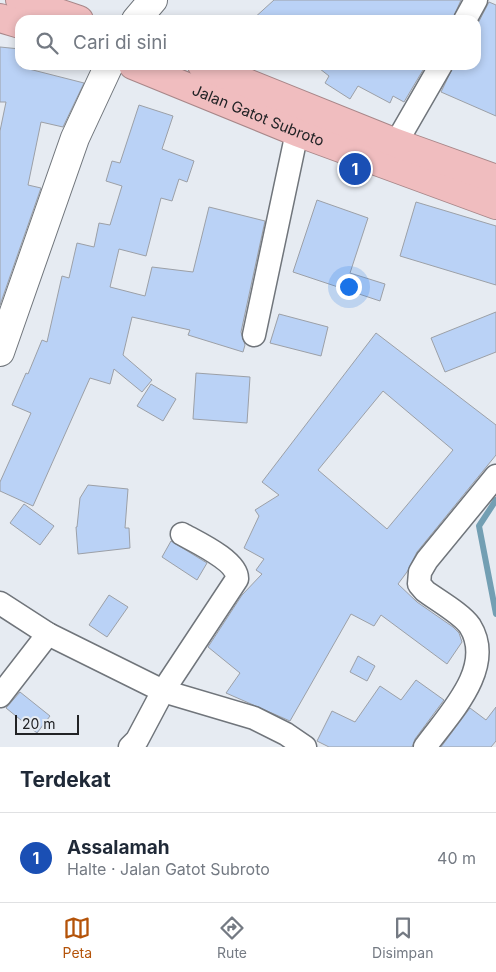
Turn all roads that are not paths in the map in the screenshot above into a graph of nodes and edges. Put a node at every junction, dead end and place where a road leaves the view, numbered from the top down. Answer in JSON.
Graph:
{"nodes":[{"id":1,"x":20,"y":0,"type":"edge"},
{"id":2,"x":153,"y":0,"type":"edge"},
{"id":3,"x":476,"y":0,"type":"edge"},
{"id":4,"x":64,"y":15,"type":"edge"},
{"id":5,"x":140,"y":15,"type":"edge"},
{"id":6,"x":468,"y":15,"type":"edge"},
{"id":7,"x":0,"y":18,"type":"edge"},
{"id":8,"x":15,"y":22,"type":"edge"},
{"id":9,"x":107,"y":70,"type":"edge"},
{"id":10,"x":145,"y":70,"type":"edge"},
{"id":11,"x":214,"y":70,"type":"edge"},
{"id":12,"x":438,"y":70,"type":"edge"},
{"id":13,"x":296,"y":132,"type":"junction"},
{"id":14,"x":396,"y":143,"type":"junction"},
{"id":15,"x":496,"y":179,"type":"edge"},
{"id":16,"x":496,"y":206,"type":"edge"},
{"id":17,"x":254,"y":335,"type":"dead end"},
{"id":18,"x":0,"y":352,"type":"edge"},
{"id":19,"x":496,"y":476,"type":"edge"},
{"id":20,"x":182,"y":534,"type":"dead end"},
{"id":21,"x":0,"y":603,"type":"edge"},
{"id":22,"x":48,"y":634,"type":"junction"},
{"id":23,"x":163,"y":691,"type":"junction"},
{"id":24,"x":0,"y":696,"type":"edge"},
{"id":25,"x":137,"y":745,"type":"edge"},
{"id":26,"x":305,"y":747,"type":"edge"},
{"id":27,"x":425,"y":747,"type":"edge"}],
"edges":[{"from":1,"to":4,"type":"highway"},
{"from":2,"to":5,"type":"street"},
{"from":3,"to":6,"type":"street"},
{"from":7,"to":8,"type":"highway"},
{"from":9,"to":18,"type":"street"},
{"from":10,"to":13,"type":"highway","name":"Jalan Gatot Subroto"},
{"from":11,"to":14,"type":"highway","name":"Jalan Gatot Subroto"},
{"from":12,"to":14,"type":"street"},
{"from":13,"to":16,"type":"highway","name":"Jalan Gatot Subroto"},
{"from":13,"to":17,"type":"street"},
{"from":14,"to":15,"type":"highway","name":"Jalan Gatot Subroto"},
{"from":19,"to":27,"type":"street"},
{"from":20,"to":23,"type":"street"},
{"from":21,"to":22,"type":"street"},
{"from":22,"to":23,"type":"street"},
{"from":22,"to":24,"type":"street"},
{"from":23,"to":25,"type":"street"},
{"from":23,"to":26,"type":"street"}]}
